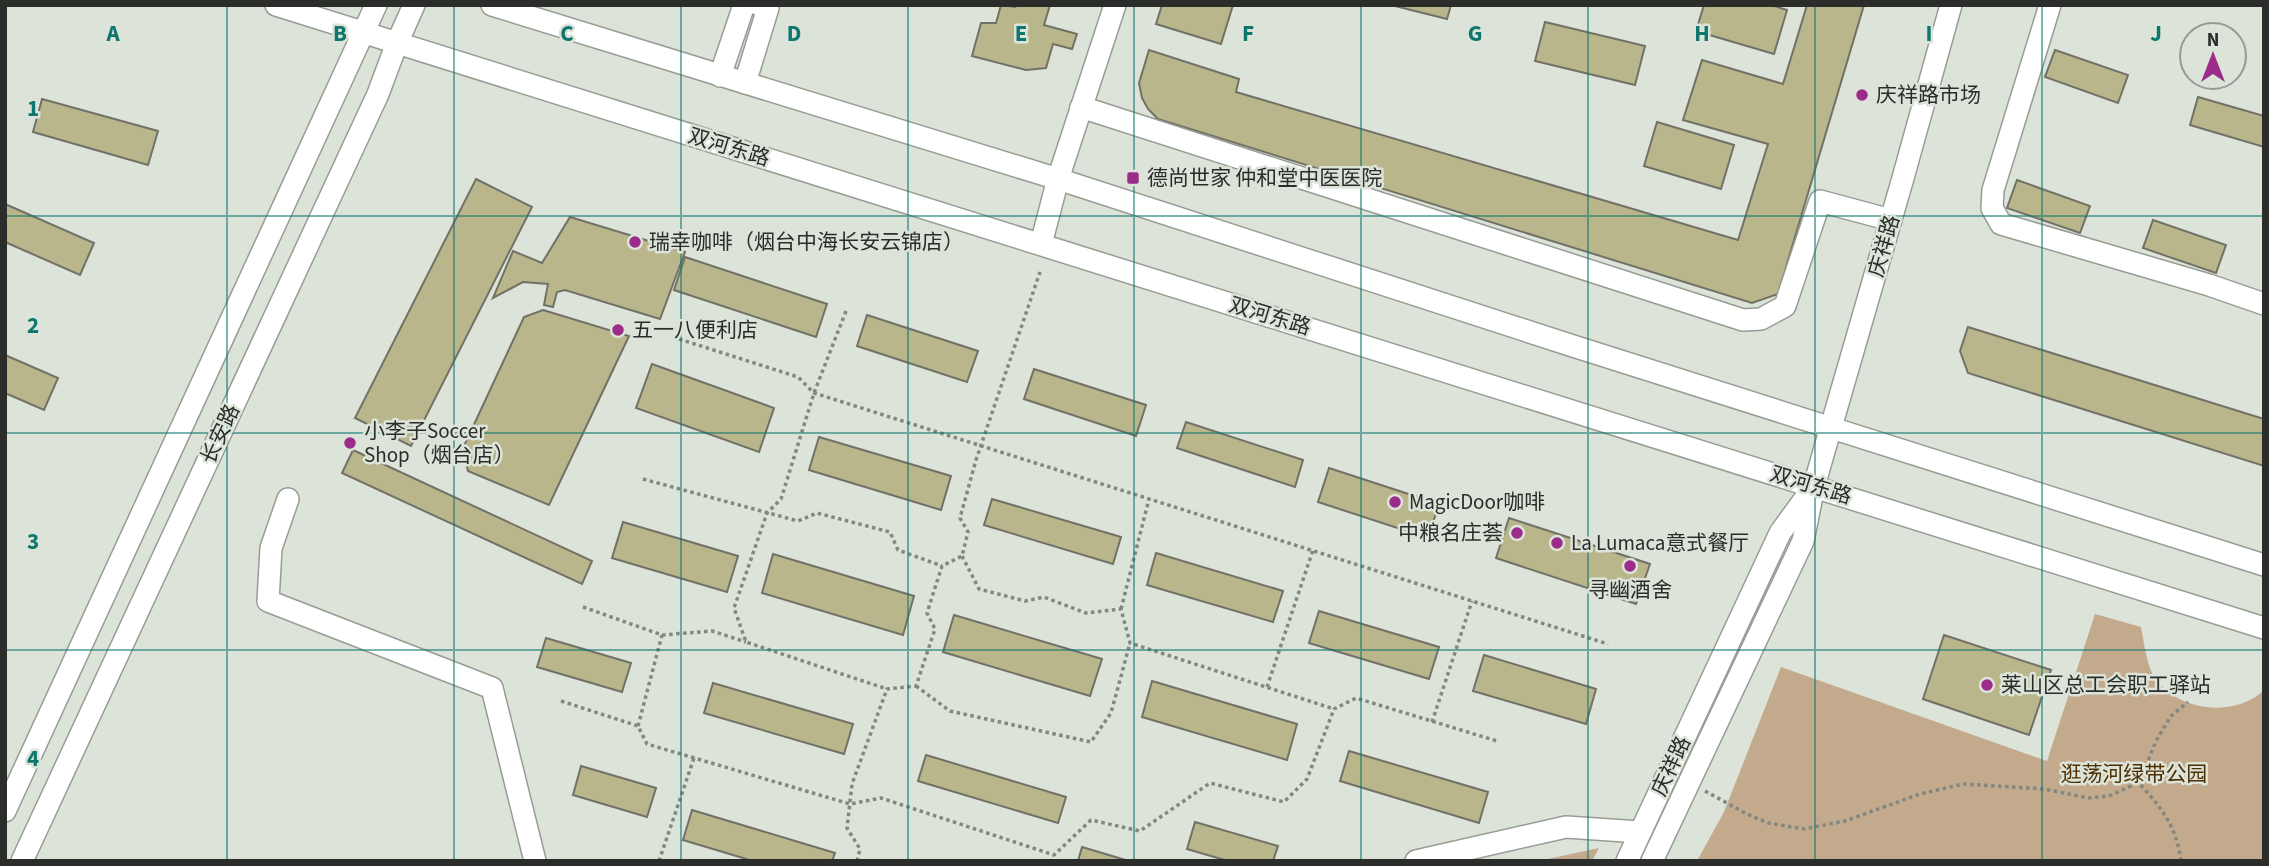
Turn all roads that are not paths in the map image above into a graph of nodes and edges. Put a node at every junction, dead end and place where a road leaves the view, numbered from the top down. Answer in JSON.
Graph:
{"nodes":[{"id":1,"x":276,"y":5,"type":"edge"},
{"id":2,"x":376,"y":5,"type":"edge"},
{"id":3,"x":414,"y":5,"type":"edge"},
{"id":4,"x":492,"y":5,"type":"edge"},
{"id":5,"x":744,"y":5,"type":"edge"},
{"id":6,"x":759,"y":5,"type":"edge"},
{"id":7,"x":1115,"y":5,"type":"edge"},
{"id":8,"x":1951,"y":5,"type":"edge"},
{"id":9,"x":2050,"y":5,"type":"edge"},
{"id":10,"x":364,"y":33,"type":"junction"},
{"id":11,"x":397,"y":43,"type":"junction"},
{"id":12,"x":720,"y":76,"type":"junction"},
{"id":13,"x":745,"y":83,"type":"junction"},
{"id":14,"x":1081,"y":107,"type":"junction"},
{"id":15,"x":1058,"y":179,"type":"junction"},
{"id":16,"x":1891,"y":220,"type":"junction"},
{"id":17,"x":1041,"y":244,"type":"junction"},
{"id":18,"x":2264,"y":304,"type":"edge"},
{"id":19,"x":1831,"y":428,"type":"junction"},
{"id":20,"x":1814,"y":486,"type":"junction"},
{"id":21,"x":288,"y":499,"type":"dead end"},
{"id":22,"x":2264,"y":565,"type":"edge"},
{"id":23,"x":2264,"y":628,"type":"edge"},
{"id":24,"x":5,"y":811,"type":"edge"},
{"id":25,"x":1640,"y":832,"type":"junction"},
{"id":26,"x":22,"y":861,"type":"edge"},
{"id":27,"x":535,"y":861,"type":"edge"},
{"id":28,"x":1416,"y":861,"type":"edge"},
{"id":29,"x":1627,"y":861,"type":"edge"},
{"id":30,"x":1652,"y":861,"type":"edge"}],
"edges":[{"from":1,"to":10,"type":"street","name":"双河东路"},
{"from":2,"to":10,"type":"street","name":"长安路"},
{"from":3,"to":11,"type":"street","name":"长安路"},
{"from":4,"to":12,"type":"street"},
{"from":5,"to":12,"type":"street"},
{"from":6,"to":13,"type":"street"},
{"from":7,"to":14,"type":"street"},
{"from":8,"to":16,"type":"street","name":"庆祥路"},
{"from":9,"to":18,"type":"street"},
{"from":10,"to":11,"type":"street","name":"双河东路"},
{"from":10,"to":24,"type":"street","name":"长安路"},
{"from":11,"to":17,"type":"street","name":"双河东路"},
{"from":11,"to":26,"type":"street","name":"长安路"},
{"from":12,"to":13,"type":"street"},
{"from":13,"to":15,"type":"street"},
{"from":14,"to":15,"type":"street"},
{"from":14,"to":16,"type":"street"},
{"from":15,"to":17,"type":"street"},
{"from":15,"to":19,"type":"street"},
{"from":16,"to":19,"type":"street","name":"庆祥路"},
{"from":17,"to":20,"type":"street","name":"双河东路"},
{"from":19,"to":20,"type":"street","name":"庆祥路"},
{"from":19,"to":22,"type":"street"},
{"from":20,"to":23,"type":"street","name":"双河东路"},
{"from":20,"to":25,"type":"street","name":"庆祥路"},
{"from":20,"to":30,"type":"street","name":"庆祥路"},
{"from":21,"to":27,"type":"street"},
{"from":25,"to":28,"type":"street"},
{"from":25,"to":29,"type":"street","name":"庆祥路"}]}
